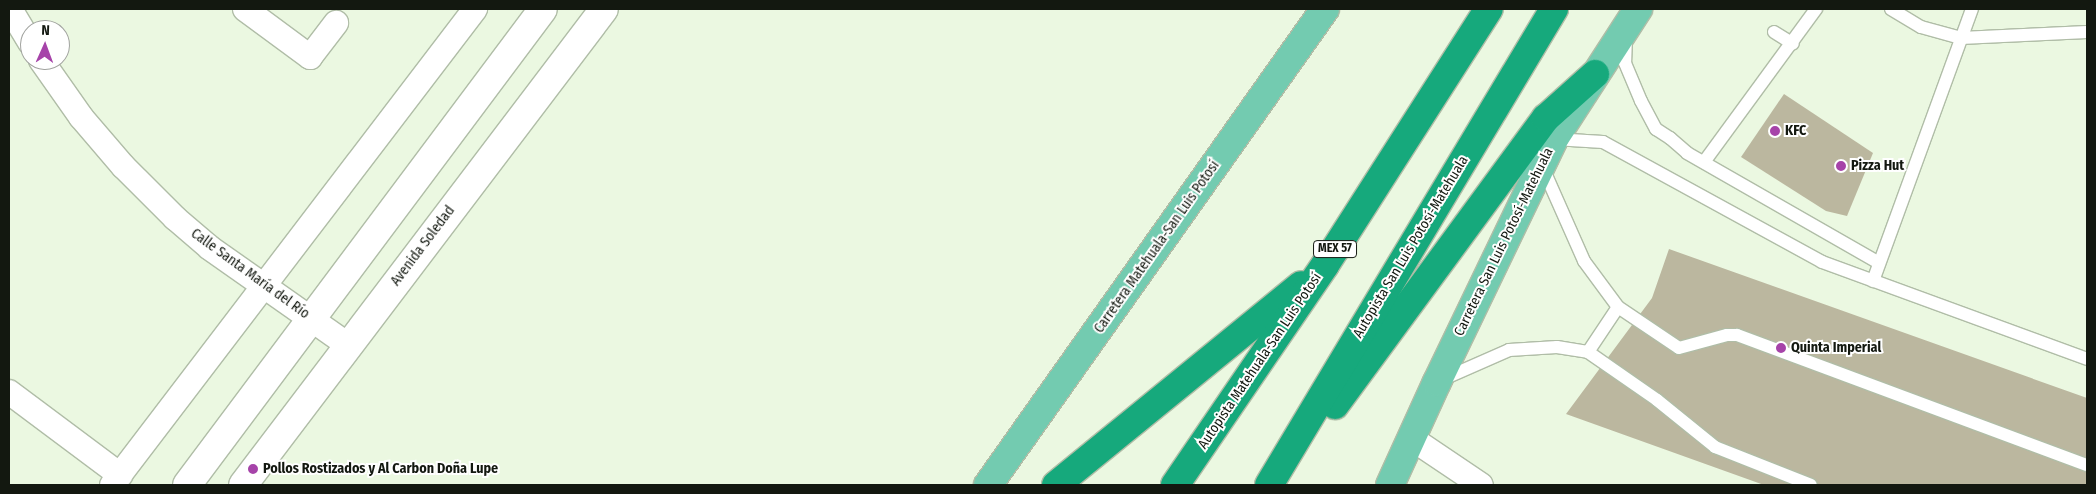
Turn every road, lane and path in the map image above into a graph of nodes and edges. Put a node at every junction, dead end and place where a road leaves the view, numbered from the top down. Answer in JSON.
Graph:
{"nodes":[{"id":1,"x":245,"y":9,"type":"edge"},
{"id":2,"x":475,"y":9,"type":"edge"},
{"id":3,"x":543,"y":9,"type":"edge"},
{"id":4,"x":604,"y":9,"type":"edge"},
{"id":5,"x":1326,"y":9,"type":"edge"},
{"id":6,"x":1489,"y":9,"type":"edge"},
{"id":7,"x":1554,"y":9,"type":"edge"},
{"id":8,"x":1816,"y":9,"type":"edge"},
{"id":9,"x":1891,"y":9,"type":"edge"},
{"id":10,"x":1972,"y":9,"type":"edge"},
{"id":11,"x":12,"y":11,"type":"edge"},
{"id":12,"x":1632,"y":17,"type":"edge"},
{"id":13,"x":336,"y":23,"type":"dead end"},
{"id":14,"x":20,"y":25,"type":"edge"},
{"id":15,"x":1774,"y":32,"type":"dead end"},
{"id":16,"x":2087,"y":32,"type":"edge"},
{"id":17,"x":1962,"y":38,"type":"junction"},
{"id":18,"x":1793,"y":44,"type":"junction"},
{"id":19,"x":48,"y":70,"type":"edge"},
{"id":20,"x":1595,"y":74,"type":"junction"},
{"id":21,"x":1554,"y":139,"type":"junction"},
{"id":22,"x":1704,"y":162,"type":"junction"},
{"id":23,"x":1541,"y":165,"type":"junction"},
{"id":24,"x":1879,"y":263,"type":"junction"},
{"id":25,"x":1325,"y":265,"type":"junction"},
{"id":26,"x":1873,"y":280,"type":"junction"},
{"id":27,"x":264,"y":285,"type":"junction"},
{"id":28,"x":1618,"y":307,"type":"junction"},
{"id":29,"x":313,"y":319,"type":"junction"},
{"id":30,"x":348,"y":345,"type":"junction"},
{"id":31,"x":1588,"y":352,"type":"junction"},
{"id":32,"x":2087,"y":359,"type":"edge"},
{"id":33,"x":1436,"y":382,"type":"junction"},
{"id":34,"x":9,"y":392,"type":"edge"},
{"id":35,"x":1411,"y":438,"type":"junction"},
{"id":36,"x":2087,"y":465,"type":"edge"},
{"id":37,"x":116,"y":480,"type":"edge"},
{"id":38,"x":187,"y":485,"type":"edge"},
{"id":39,"x":243,"y":485,"type":"edge"},
{"id":40,"x":988,"y":485,"type":"edge"},
{"id":41,"x":1056,"y":485,"type":"edge"},
{"id":42,"x":1175,"y":485,"type":"edge"},
{"id":43,"x":1269,"y":485,"type":"edge"},
{"id":44,"x":1276,"y":485,"type":"edge"},
{"id":45,"x":1390,"y":485,"type":"edge"},
{"id":46,"x":1480,"y":485,"type":"edge"},
{"id":47,"x":1811,"y":485,"type":"edge"}],
"edges":[{"from":1,"to":13,"type":"street"},
{"from":2,"to":27,"type":"street"},
{"from":3,"to":29,"type":"street"},
{"from":4,"to":30,"type":"street","name":"Avenida Soledad"},
{"from":5,"to":40,"type":"main road","name":"Carretera Matehuala-San Luis Potosí"},
{"from":6,"to":25,"type":"highway","name":"Autopista Matehuala-San Luis Potosí","number":"MEX 57"},
{"from":7,"to":43,"type":"highway","name":"Autopista San Luis Potosí-Matehuala"},
{"from":8,"to":18,"type":"lane"},
{"from":9,"to":17,"type":"lane"},
{"from":10,"to":17,"type":"lane"},
{"from":11,"to":14,"type":"street"},
{"from":12,"to":20,"type":"main road","name":"Carretera San Luis Potosí-Matehuala"},
{"from":12,"to":22,"type":"lane"},
{"from":15,"to":18,"type":"lane"},
{"from":16,"to":17,"type":"lane"},
{"from":17,"to":24,"type":"lane"},
{"from":18,"to":22,"type":"lane"},
{"from":19,"to":27,"type":"street","name":"Calle Santa María del Río"},
{"from":20,"to":21,"type":"main road","name":"Carretera San Luis Potosí-Matehuala"},
{"from":20,"to":44,"type":"highway"},
{"from":21,"to":23,"type":"main road","name":"Carretera San Luis Potosí-Matehuala"},
{"from":21,"to":26,"type":"lane"},
{"from":22,"to":24,"type":"lane"},
{"from":23,"to":28,"type":"lane"},
{"from":23,"to":33,"type":"main road","name":"Carretera San Luis Potosí-Matehuala"},
{"from":24,"to":26,"type":"lane"},
{"from":25,"to":41,"type":"highway"},
{"from":25,"to":42,"type":"highway","name":"Autopista Matehuala-San Luis Potosí","number":"MEX 57"},
{"from":26,"to":32,"type":"lane"},
{"from":27,"to":29,"type":"street","name":"Calle Santa María del Río"},
{"from":27,"to":37,"type":"street"},
{"from":28,"to":31,"type":"lane"},
{"from":28,"to":36,"type":"lane"},
{"from":29,"to":30,"type":"street","name":"Calle Santa María del Río"},
{"from":29,"to":38,"type":"street"},
{"from":30,"to":39,"type":"street","name":"Avenida Soledad"},
{"from":31,"to":33,"type":"lane"},
{"from":31,"to":47,"type":"lane"},
{"from":33,"to":35,"type":"main road","name":"Carretera San Luis Potosí-Matehuala"},
{"from":34,"to":37,"type":"street"},
{"from":35,"to":45,"type":"main road","name":"Carretera San Luis Potosí-Matehuala"},
{"from":35,"to":46,"type":"street"}]}
